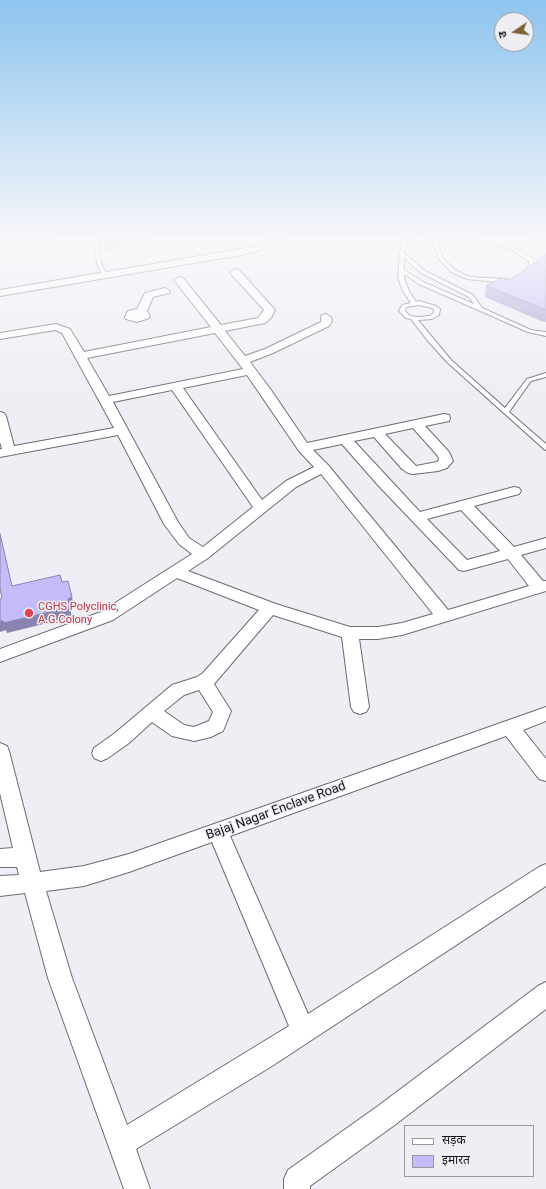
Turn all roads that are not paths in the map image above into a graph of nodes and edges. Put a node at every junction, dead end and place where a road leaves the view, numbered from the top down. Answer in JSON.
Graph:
{"nodes":[{"id":1,"x":159,"y":292,"type":"edge"},
{"id":2,"x":190,"y":292,"type":"edge"},
{"id":3,"x":254,"y":292,"type":"edge"},
{"id":4,"x":407,"y":292,"type":"edge"},
{"id":5,"x":442,"y":292,"type":"edge"},
{"id":6,"x":464,"y":292,"type":"edge"},
{"id":7,"x":414,"y":303,"type":"junction"},
{"id":8,"x":480,"y":309,"type":"junction"},
{"id":9,"x":326,"y":317,"type":"dead end"},
{"id":10,"x":413,"y":318,"type":"junction"},
{"id":11,"x":218,"y":329,"type":"junction"},
{"id":12,"x":546,"y":334,"type":"edge"},
{"id":13,"x":0,"y":336,"type":"edge"},
{"id":14,"x":154,"y":341,"type":"junction"},
{"id":15,"x":81,"y":356,"type":"junction"},
{"id":16,"x":243,"y":361,"type":"junction"},
{"id":17,"x":251,"y":371,"type":"junction"},
{"id":18,"x":546,"y":375,"type":"edge"},
{"id":19,"x":175,"y":386,"type":"junction"},
{"id":20,"x":106,"y":400,"type":"junction"},
{"id":21,"x":506,"y":412,"type":"junction"},
{"id":22,"x":0,"y":416,"type":"edge"},
{"id":23,"x":444,"y":418,"type":"dead end"},
{"id":24,"x":416,"y":424,"type":"junction"},
{"id":25,"x":122,"y":430,"type":"junction"},
{"id":26,"x":377,"y":433,"type":"junction"},
{"id":27,"x":345,"y":439,"type":"junction"},
{"id":28,"x":304,"y":448,"type":"junction"},
{"id":29,"x":546,"y":448,"type":"edge"},
{"id":30,"x":5,"y":453,"type":"edge"},
{"id":31,"x":323,"y":468,"type":"junction"},
{"id":32,"x":514,"y":491,"type":"dead end"},
{"id":33,"x":464,"y":504,"type":"junction"},
{"id":34,"x":261,"y":508,"type":"junction"},
{"id":35,"x":417,"y":517,"type":"junction"},
{"id":36,"x":546,"y":542,"type":"edge"},
{"id":37,"x":511,"y":553,"type":"junction"},
{"id":38,"x":203,"y":554,"type":"junction"},
{"id":39,"x":175,"y":572,"type":"junction"},
{"id":40,"x":543,"y":587,"type":"edge"},
{"id":41,"x":270,"y":608,"type":"junction"},
{"id":42,"x":445,"y":617,"type":"junction"},
{"id":43,"x":350,"y":632,"type":"junction"},
{"id":44,"x":0,"y":656,"type":"edge"},
{"id":45,"x":203,"y":682,"type":"junction"},
{"id":46,"x":360,"y":707,"type":"dead end"},
{"id":47,"x":152,"y":712,"type":"junction"},
{"id":48,"x":546,"y":714,"type":"edge"},
{"id":49,"x":510,"y":727,"type":"junction"},
{"id":50,"x":0,"y":751,"type":"edge"},
{"id":51,"x":101,"y":752,"type":"dead end"},
{"id":52,"x":546,"y":773,"type":"edge"},
{"id":53,"x":218,"y":832,"type":"junction"},
{"id":54,"x":25,"y":857,"type":"junction"},
{"id":55,"x":0,"y":858,"type":"edge"},
{"id":56,"x":546,"y":874,"type":"edge"},
{"id":57,"x":33,"y":883,"type":"junction"},
{"id":58,"x":0,"y":886,"type":"edge"},
{"id":59,"x":546,"y":994,"type":"edge"},
{"id":60,"x":303,"y":1031,"type":"junction"},
{"id":61,"x":120,"y":1144,"type":"junction"},
{"id":62,"x":137,"y":1189,"type":"edge"},
{"id":63,"x":297,"y":1189,"type":"edge"}],
"edges":[{"from":1,"to":14,"type":"street"},
{"from":2,"to":11,"type":"street"},
{"from":3,"to":11,"type":"street"},
{"from":4,"to":7,"type":"lane"},
{"from":5,"to":8,"type":"lane"},
{"from":6,"to":8,"type":"lane"},
{"from":7,"to":10,"type":"lane"},
{"from":7,"to":10,"type":"lane"},
{"from":8,"to":12,"type":"lane"},
{"from":9,"to":16,"type":"street"},
{"from":10,"to":21,"type":"lane"},
{"from":11,"to":14,"type":"street"},
{"from":11,"to":16,"type":"street"},
{"from":13,"to":15,"type":"street"},
{"from":14,"to":15,"type":"street"},
{"from":15,"to":20,"type":"street"},
{"from":16,"to":17,"type":"street"},
{"from":17,"to":19,"type":"street"},
{"from":17,"to":28,"type":"street"},
{"from":18,"to":21,"type":"lane"},
{"from":19,"to":20,"type":"street"},
{"from":19,"to":34,"type":"street"},
{"from":20,"to":25,"type":"street"},
{"from":21,"to":29,"type":"lane"},
{"from":22,"to":30,"type":"street"},
{"from":23,"to":24,"type":"street"},
{"from":24,"to":26,"type":"street"},
{"from":24,"to":26,"type":"street"},
{"from":25,"to":30,"type":"street"},
{"from":25,"to":38,"type":"street"},
{"from":26,"to":27,"type":"street"},
{"from":27,"to":28,"type":"street"},
{"from":27,"to":35,"type":"street"},
{"from":28,"to":31,"type":"street"},
{"from":31,"to":34,"type":"street"},
{"from":31,"to":42,"type":"street"},
{"from":32,"to":33,"type":"street"},
{"from":33,"to":35,"type":"street"},
{"from":33,"to":37,"type":"street"},
{"from":34,"to":38,"type":"street"},
{"from":35,"to":37,"type":"street"},
{"from":36,"to":37,"type":"street"},
{"from":37,"to":40,"type":"street"},
{"from":38,"to":39,"type":"street"},
{"from":39,"to":41,"type":"street"},
{"from":39,"to":44,"type":"street"},
{"from":40,"to":42,"type":"street"},
{"from":41,"to":43,"type":"street"},
{"from":41,"to":45,"type":"street"},
{"from":42,"to":43,"type":"street"},
{"from":43,"to":46,"type":"street"},
{"from":45,"to":47,"type":"street"},
{"from":45,"to":47,"type":"street"},
{"from":47,"to":51,"type":"street"},
{"from":48,"to":49,"type":"street","name":"Bajaj Nagar Enclave Road"},
{"from":49,"to":52,"type":"street"},
{"from":49,"to":53,"type":"street","name":"Bajaj Nagar Enclave Road"},
{"from":50,"to":54,"type":"street"},
{"from":53,"to":57,"type":"street","name":"Bajaj Nagar Enclave Road"},
{"from":53,"to":60,"type":"street"},
{"from":54,"to":55,"type":"street"},
{"from":54,"to":57,"type":"street"},
{"from":56,"to":60,"type":"street"},
{"from":57,"to":58,"type":"street","name":"Bajaj Nagar Enclave Road"},
{"from":57,"to":61,"type":"street"},
{"from":59,"to":63,"type":"street"},
{"from":60,"to":61,"type":"street"},
{"from":61,"to":62,"type":"street"}]}
